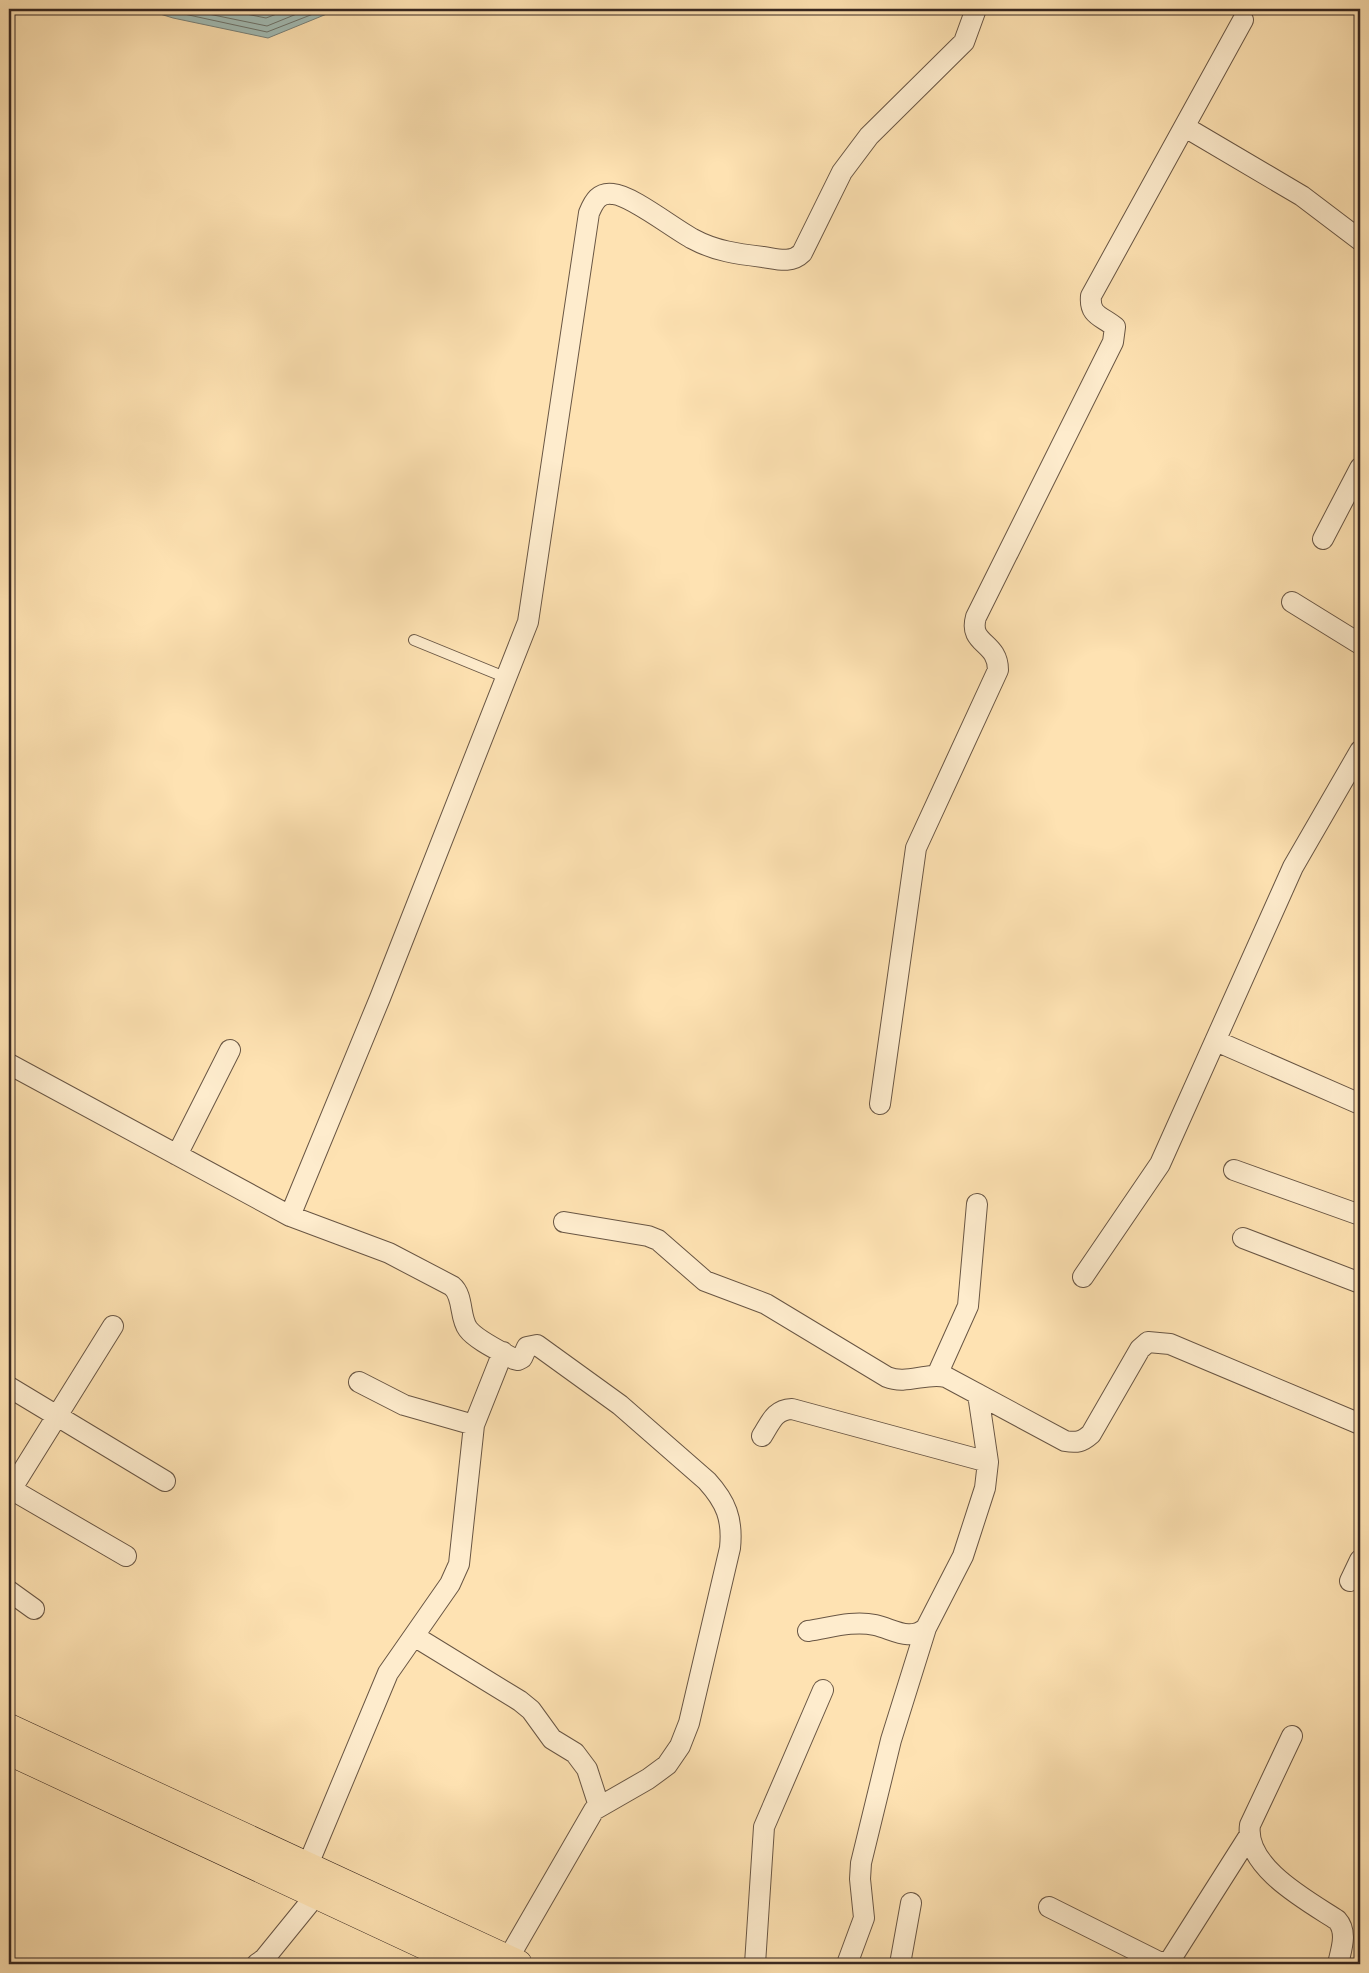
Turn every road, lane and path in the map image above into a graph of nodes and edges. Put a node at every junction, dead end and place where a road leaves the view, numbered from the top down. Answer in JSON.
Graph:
{"nodes":[{"id":1,"x":976,"y":9,"type":"edge"},
{"id":2,"x":1244,"y":20,"type":"dead end"},
{"id":3,"x":1185,"y":127,"type":"junction"},
{"id":4,"x":1360,"y":240,"type":"edge"},
{"id":5,"x":1360,"y":468,"type":"edge"},
{"id":6,"x":1354,"y":494,"type":"edge"},
{"id":7,"x":1323,"y":538,"type":"dead end"},
{"id":8,"x":1292,"y":602,"type":"dead end"},
{"id":9,"x":414,"y":640,"type":"dead end"},
{"id":10,"x":1360,"y":644,"type":"edge"},
{"id":11,"x":507,"y":678,"type":"junction"},
{"id":12,"x":1360,"y":751,"type":"edge"},
{"id":13,"x":1216,"y":1041,"type":"junction"},
{"id":14,"x":230,"y":1050,"type":"dead end"},
{"id":15,"x":9,"y":1064,"type":"edge"},
{"id":16,"x":880,"y":1104,"type":"dead end"},
{"id":17,"x":1360,"y":1104,"type":"edge"},
{"id":18,"x":177,"y":1155,"type":"junction"},
{"id":19,"x":1234,"y":1170,"type":"dead end"},
{"id":20,"x":977,"y":1204,"type":"dead end"},
{"id":21,"x":290,"y":1216,"type":"junction"},
{"id":22,"x":1360,"y":1216,"type":"edge"},
{"id":23,"x":564,"y":1222,"type":"dead end"},
{"id":24,"x":1243,"y":1238,"type":"dead end"},
{"id":25,"x":1083,"y":1277,"type":"dead end"},
{"id":26,"x":1360,"y":1283,"type":"edge"},
{"id":27,"x":113,"y":1326,"type":"dead end"},
{"id":28,"x":502,"y":1352,"type":"junction"},
{"id":29,"x":937,"y":1375,"type":"junction"},
{"id":30,"x":359,"y":1382,"type":"dead end"},
{"id":31,"x":9,"y":1387,"type":"edge"},
{"id":32,"x":978,"y":1394,"type":"junction"},
{"id":33,"x":56,"y":1417,"type":"junction"},
{"id":34,"x":1360,"y":1424,"type":"edge"},
{"id":35,"x":474,"y":1425,"type":"junction"},
{"id":36,"x":762,"y":1436,"type":"dead end"},
{"id":37,"x":988,"y":1462,"type":"junction"},
{"id":38,"x":165,"y":1481,"type":"dead end"},
{"id":39,"x":10,"y":1490,"type":"edge"},
{"id":40,"x":126,"y":1556,"type":"dead end"},
{"id":41,"x":1360,"y":1560,"type":"edge"},
{"id":42,"x":1350,"y":1581,"type":"dead end"},
{"id":43,"x":9,"y":1591,"type":"edge"},
{"id":44,"x":34,"y":1609,"type":"dead end"},
{"id":45,"x":926,"y":1628,"type":"junction"},
{"id":46,"x":808,"y":1631,"type":"dead end"},
{"id":47,"x":414,"y":1636,"type":"junction"},
{"id":48,"x":823,"y":1690,"type":"dead end"},
{"id":49,"x":9,"y":1728,"type":"edge"},
{"id":50,"x":1292,"y":1736,"type":"dead end"},
{"id":51,"x":9,"y":1751,"type":"edge"},
{"id":52,"x":599,"y":1806,"type":"junction"},
{"id":53,"x":1249,"y":1836,"type":"junction"},
{"id":54,"x":316,"y":1879,"type":"junction"},
{"id":55,"x":911,"y":1903,"type":"dead end"},
{"id":56,"x":1049,"y":1907,"type":"dead end"},
{"id":57,"x":510,"y":1963,"type":"edge"},
{"id":58,"x":257,"y":1964,"type":"edge"},
{"id":59,"x":466,"y":1964,"type":"edge"},
{"id":60,"x":755,"y":1964,"type":"edge"},
{"id":61,"x":848,"y":1964,"type":"edge"},
{"id":62,"x":900,"y":1964,"type":"edge"},
{"id":63,"x":1338,"y":1964,"type":"edge"}],
"edges":[{"from":1,"to":11,"type":"street"},
{"from":2,"to":3,"type":"street"},
{"from":3,"to":4,"type":"street"},
{"from":3,"to":16,"type":"street"},
{"from":5,"to":6,"type":"street"},
{"from":6,"to":7,"type":"street"},
{"from":8,"to":10,"type":"street"},
{"from":9,"to":11,"type":"lane"},
{"from":11,"to":21,"type":"street"},
{"from":12,"to":13,"type":"street"},
{"from":13,"to":17,"type":"street"},
{"from":13,"to":25,"type":"street"},
{"from":14,"to":18,"type":"street"},
{"from":15,"to":18,"type":"street"},
{"from":18,"to":21,"type":"street"},
{"from":19,"to":22,"type":"street"},
{"from":20,"to":29,"type":"street"},
{"from":21,"to":28,"type":"street"},
{"from":23,"to":29,"type":"street"},
{"from":24,"to":26,"type":"street"},
{"from":27,"to":33,"type":"street"},
{"from":28,"to":35,"type":"street"},
{"from":28,"to":52,"type":"street"},
{"from":29,"to":32,"type":"street"},
{"from":30,"to":35,"type":"street"},
{"from":31,"to":33,"type":"street"},
{"from":32,"to":34,"type":"street"},
{"from":32,"to":37,"type":"street"},
{"from":33,"to":38,"type":"street"},
{"from":33,"to":39,"type":"street"},
{"from":35,"to":47,"type":"street"},
{"from":36,"to":37,"type":"street"},
{"from":37,"to":45,"type":"street"},
{"from":39,"to":40,"type":"street"},
{"from":41,"to":42,"type":"street"},
{"from":43,"to":44,"type":"street"},
{"from":45,"to":46,"type":"street"},
{"from":45,"to":61,"type":"street"},
{"from":47,"to":52,"type":"street"},
{"from":47,"to":54,"type":"street"},
{"from":48,"to":60,"type":"street"},
{"from":49,"to":54,"type":"main road"},
{"from":50,"to":53,"type":"street"},
{"from":51,"to":54,"type":"main road"},
{"from":52,"to":57,"type":"street"},
{"from":53,"to":56,"type":"street"},
{"from":53,"to":63,"type":"street"},
{"from":54,"to":57,"type":"main road"},
{"from":54,"to":58,"type":"street"},
{"from":54,"to":59,"type":"main road"},
{"from":55,"to":62,"type":"street"}]}
